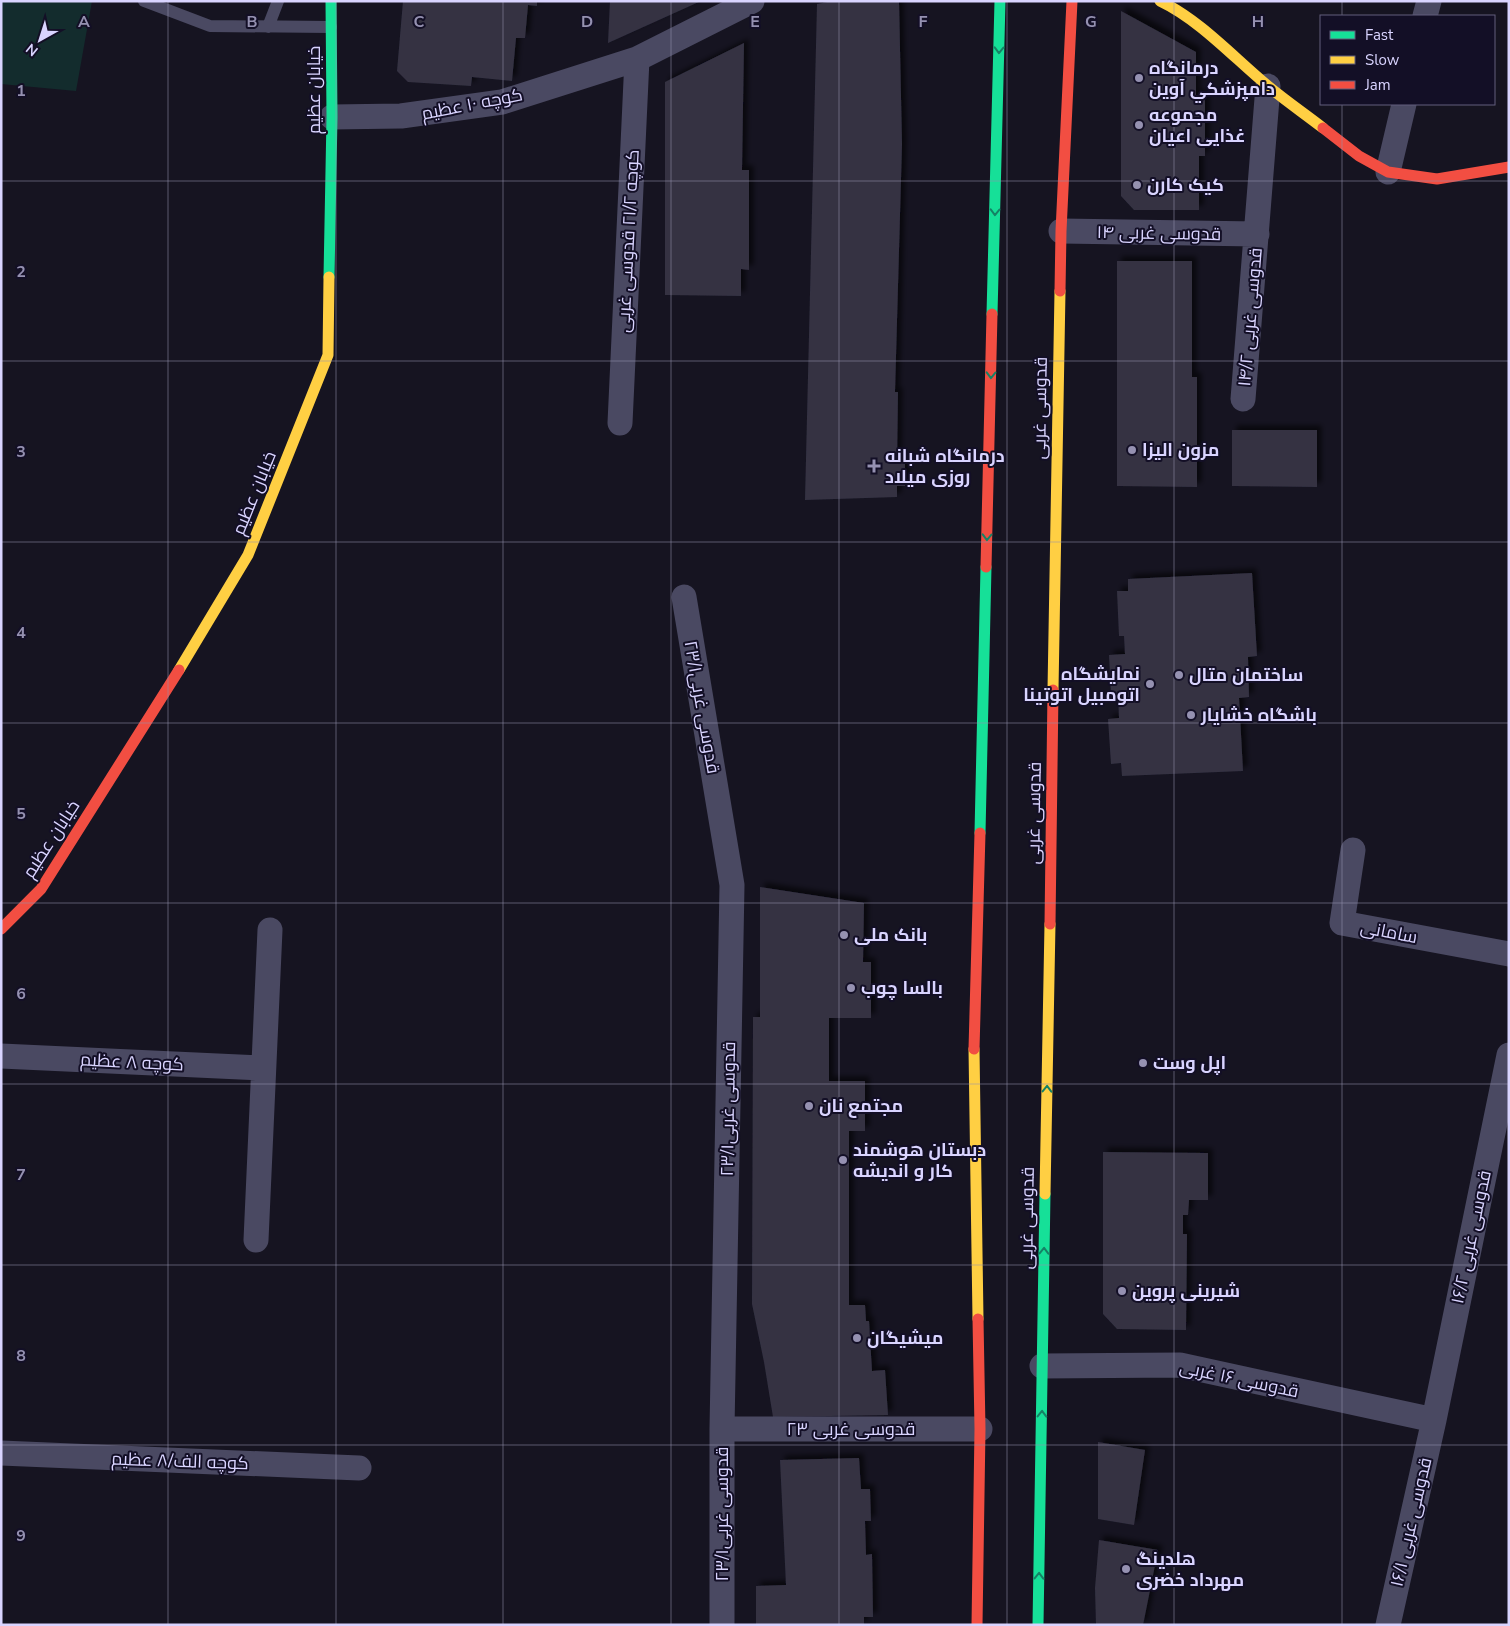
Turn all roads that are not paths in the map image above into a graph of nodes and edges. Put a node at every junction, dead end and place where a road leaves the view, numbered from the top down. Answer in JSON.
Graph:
{"nodes":[{"id":1,"x":144,"y":1,"type":"edge"},
{"id":2,"x":278,"y":1,"type":"edge"},
{"id":3,"x":331,"y":1,"type":"edge"},
{"id":4,"x":752,"y":1,"type":"edge"},
{"id":5,"x":1000,"y":1,"type":"edge"},
{"id":6,"x":1072,"y":1,"type":"edge"},
{"id":7,"x":1160,"y":1,"type":"edge"},
{"id":8,"x":1429,"y":1,"type":"edge"},
{"id":9,"x":1425,"y":15,"type":"edge"},
{"id":10,"x":268,"y":27,"type":"junction"},
{"id":11,"x":331,"y":27,"type":"junction"},
{"id":12,"x":637,"y":59,"type":"junction"},
{"id":13,"x":1268,"y":86,"type":"junction"},
{"id":14,"x":1404,"y":105,"type":"edge"},
{"id":15,"x":332,"y":117,"type":"junction"},
{"id":16,"x":1509,"y":168,"type":"edge"},
{"id":17,"x":1388,"y":172,"type":"junction"},
{"id":18,"x":1061,"y":231,"type":"junction"},
{"id":19,"x":1257,"y":234,"type":"junction"},
{"id":20,"x":1243,"y":400,"type":"dead end"},
{"id":21,"x":620,"y":423,"type":"dead end"},
{"id":22,"x":684,"y":597,"type":"dead end"},
{"id":23,"x":1353,"y":850,"type":"dead end"},
{"id":24,"x":1,"y":929,"type":"edge"},
{"id":25,"x":270,"y":930,"type":"dead end"},
{"id":26,"x":1509,"y":954,"type":"edge"},
{"id":27,"x":1509,"y":1055,"type":"edge"},
{"id":28,"x":1,"y":1056,"type":"edge"},
{"id":29,"x":263,"y":1068,"type":"junction"},
{"id":30,"x":256,"y":1240,"type":"dead end"},
{"id":31,"x":1042,"y":1366,"type":"junction"},
{"id":32,"x":1434,"y":1420,"type":"junction"},
{"id":33,"x":980,"y":1429,"type":"junction"},
{"id":34,"x":722,"y":1430,"type":"junction"},
{"id":35,"x":1,"y":1453,"type":"edge"},
{"id":36,"x":359,"y":1468,"type":"dead end"},
{"id":37,"x":722,"y":1625,"type":"edge"},
{"id":38,"x":977,"y":1625,"type":"edge"},
{"id":39,"x":1038,"y":1625,"type":"edge"},
{"id":40,"x":1388,"y":1625,"type":"edge"}],
"edges":[{"from":1,"to":10,"type":"lane"},
{"from":2,"to":10,"type":"lane"},
{"from":3,"to":11,"type":"main road","name":"خیابان عظیم"},
{"from":4,"to":12,"type":"street","name":"کوچه ۱۰ عظیم"},
{"from":5,"to":33,"type":"main road","one_way":true},
{"from":6,"to":18,"type":"main road","name":"قدوسی غربی"},
{"from":7,"to":13,"type":"main road"},
{"from":8,"to":9,"type":"street"},
{"from":10,"to":11,"type":"lane"},
{"from":11,"to":15,"type":"main road","name":"خیابان عظیم"},
{"from":12,"to":15,"type":"street","name":"کوچه ۱۰ عظیم"},
{"from":12,"to":21,"type":"street","name":"کوچه ۲۱/۲ قدوسی غربی"},
{"from":13,"to":17,"type":"main road"},
{"from":13,"to":19,"type":"street","name":"۱۴/۲ قدوسی غربی"},
{"from":14,"to":17,"type":"street"},
{"from":15,"to":24,"type":"main road","name":"خیابان عظیم"},
{"from":16,"to":17,"type":"main road"},
{"from":18,"to":19,"type":"street","name":"۱۴ قدوسی غربی"},
{"from":31,"to":18,"type":"main road","name":"قدوسی غربی","one_way":true},
{"from":19,"to":20,"type":"street","name":"۱۴/۲ قدوسی غربی"},
{"from":22,"to":34,"type":"street","name":"قدوسی غربی۲۳/۱"},
{"from":23,"to":26,"type":"street","name":"سامانی"},
{"from":25,"to":29,"type":"street"},
{"from":27,"to":32,"type":"street","name":"۱۶/۲ قدوسی غربی"},
{"from":28,"to":29,"type":"street","name":"کوچه ۸ عظیم"},
{"from":29,"to":30,"type":"street"},
{"from":31,"to":32,"type":"street","name":"قدوسی ۱۶ غربی"},
{"from":39,"to":31,"type":"main road","name":"قدوسی غربی","one_way":true},
{"from":32,"to":40,"type":"street","name":"۱۶/۱ قدوسی غربی"},
{"from":33,"to":34,"type":"street","name":"۲۳ قدوسی غربی"},
{"from":33,"to":38,"type":"main road"},
{"from":34,"to":37,"type":"street","name":"قدوسی غربی۲۳/۱"},
{"from":35,"to":36,"type":"street","name":"کوچه الف/۸ عظیم"}]}
